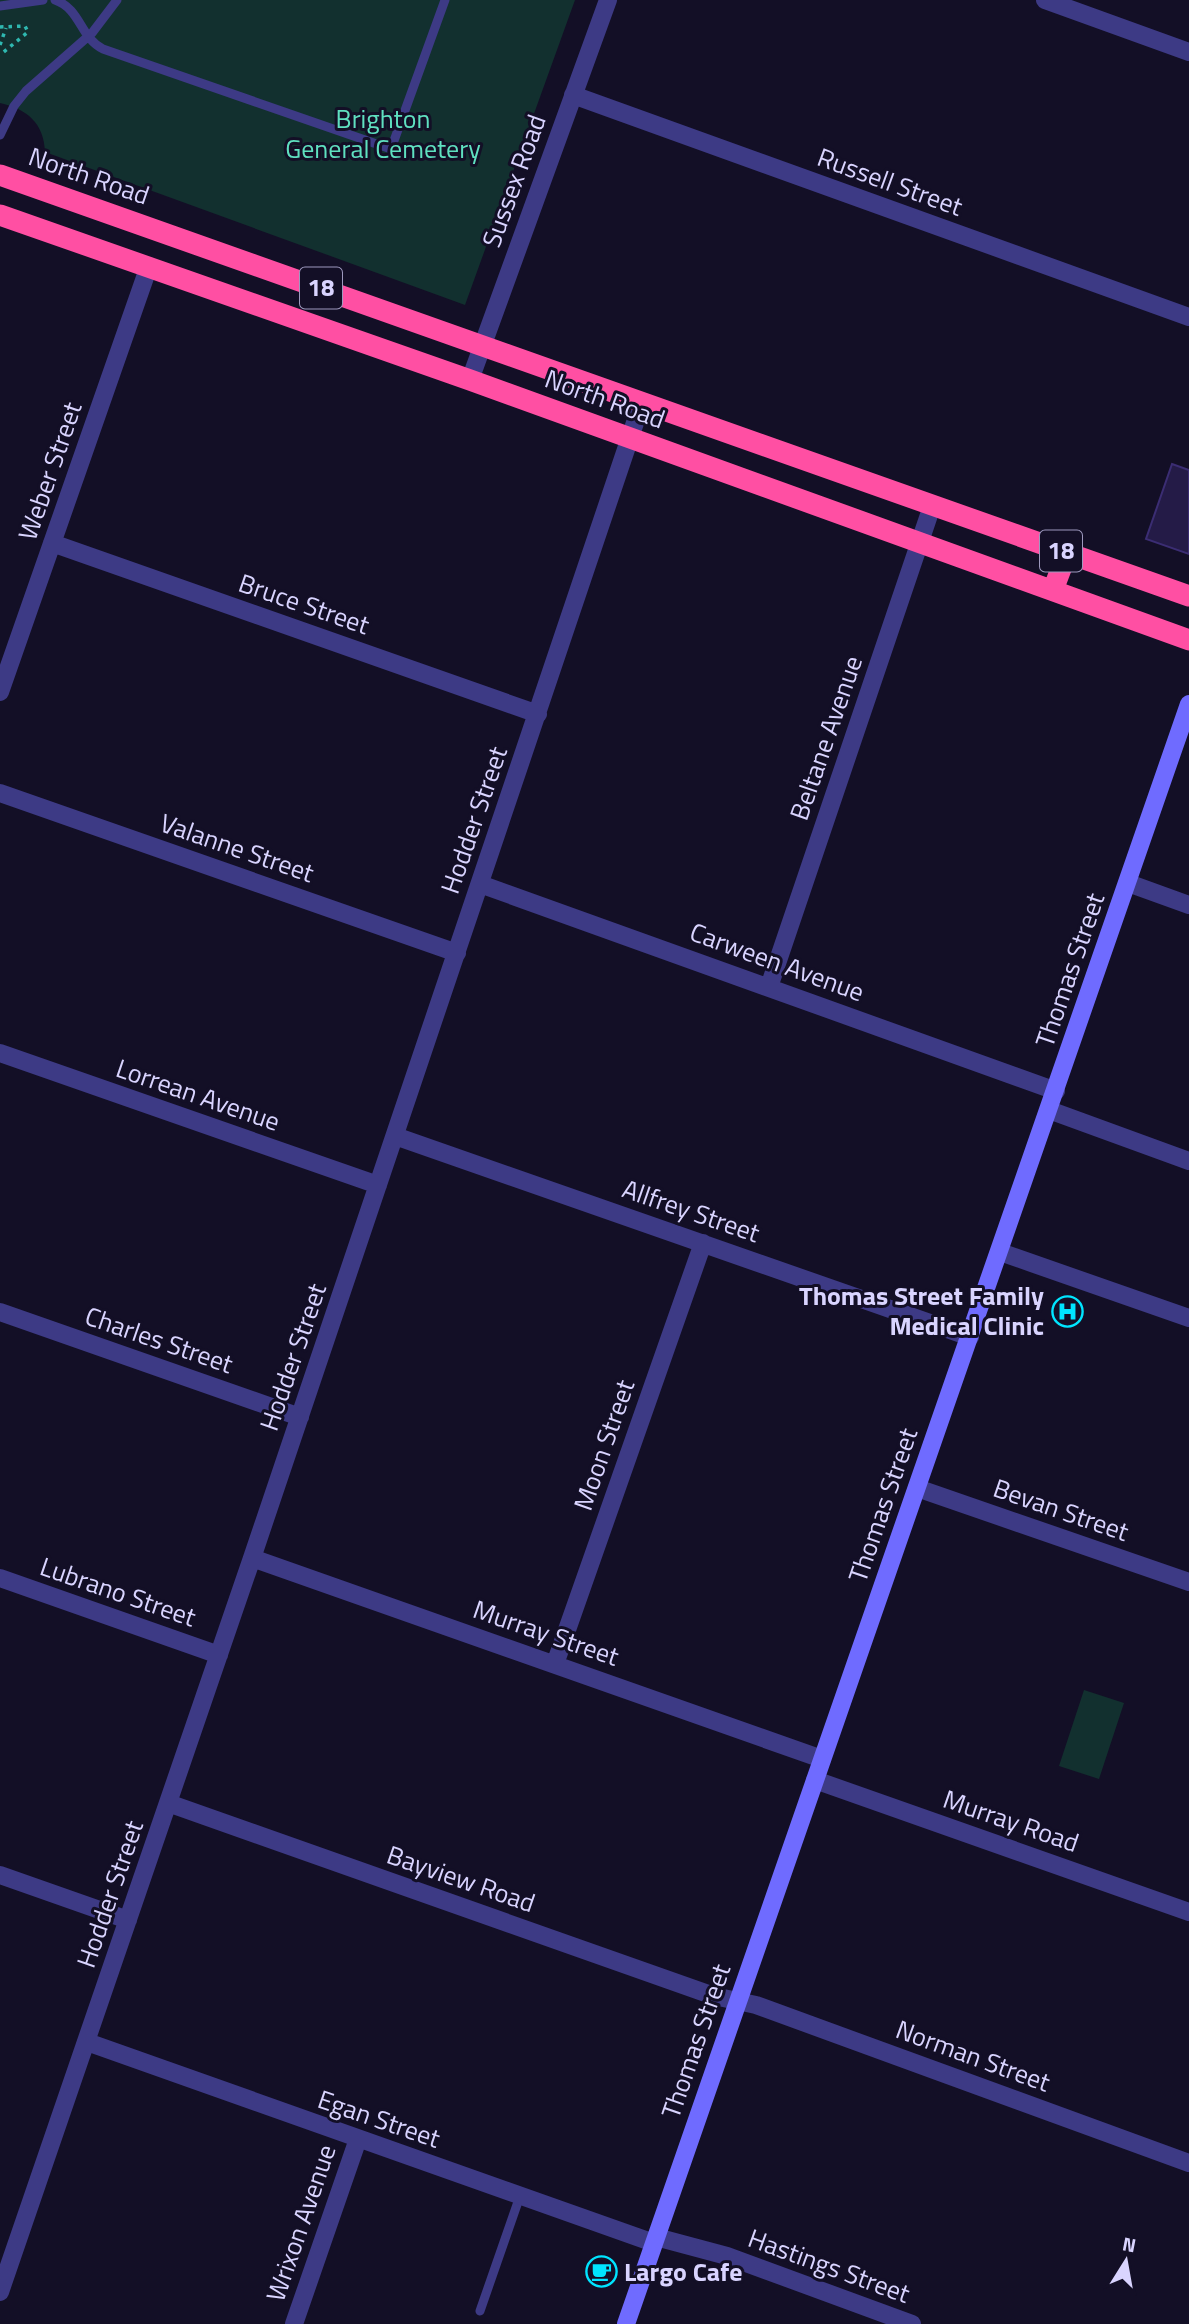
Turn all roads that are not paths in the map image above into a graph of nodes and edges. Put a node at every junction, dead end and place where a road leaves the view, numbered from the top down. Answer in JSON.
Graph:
{"nodes":[{"id":1,"x":43,"y":0,"type":"edge"},
{"id":2,"x":55,"y":0,"type":"edge"},
{"id":3,"x":117,"y":0,"type":"edge"},
{"id":4,"x":445,"y":0,"type":"edge"},
{"id":5,"x":608,"y":0,"type":"edge"},
{"id":6,"x":1045,"y":0,"type":"edge"},
{"id":7,"x":0,"y":6,"type":"edge"},
{"id":8,"x":88,"y":36,"type":"junction"},
{"id":9,"x":1189,"y":52,"type":"edge"},
{"id":10,"x":573,"y":96,"type":"junction"},
{"id":11,"x":0,"y":135,"type":"edge"},
{"id":12,"x":0,"y":174,"type":"edge"},
{"id":13,"x":0,"y":215,"type":"edge"},
{"id":14,"x":149,"y":266,"type":"junction"},
{"id":15,"x":1189,"y":317,"type":"edge"},
{"id":16,"x":482,"y":345,"type":"junction"},
{"id":17,"x":470,"y":380,"type":"junction"},
{"id":18,"x":642,"y":402,"type":"junction"},
{"id":19,"x":631,"y":438,"type":"junction"},
{"id":20,"x":932,"y":506,"type":"junction"},
{"id":21,"x":52,"y":543,"type":"junction"},
{"id":22,"x":919,"y":544,"type":"junction"},
{"id":23,"x":1067,"y":553,"type":"junction"},
{"id":24,"x":1053,"y":590,"type":"junction"},
{"id":25,"x":1189,"y":596,"type":"edge"},
{"id":26,"x":1189,"y":640,"type":"edge"},
{"id":27,"x":0,"y":692,"type":"edge"},
{"id":28,"x":1189,"y":704,"type":"edge"},
{"id":29,"x":538,"y":714,"type":"junction"},
{"id":30,"x":0,"y":793,"type":"edge"},
{"id":31,"x":1128,"y":883,"type":"junction"},
{"id":32,"x":480,"y":884,"type":"junction"},
{"id":33,"x":1189,"y":905,"type":"edge"},
{"id":34,"x":457,"y":953,"type":"junction"},
{"id":35,"x":769,"y":986,"type":"junction"},
{"id":36,"x":0,"y":1053,"type":"edge"},
{"id":37,"x":1056,"y":1091,"type":"junction"},
{"id":38,"x":1049,"y":1110,"type":"junction"},
{"id":39,"x":395,"y":1136,"type":"junction"},
{"id":40,"x":1189,"y":1161,"type":"edge"},
{"id":41,"x":378,"y":1185,"type":"junction"},
{"id":42,"x":703,"y":1243,"type":"junction"},
{"id":43,"x":1000,"y":1252,"type":"junction"},
{"id":44,"x":0,"y":1312,"type":"edge"},
{"id":45,"x":1189,"y":1318,"type":"edge"},
{"id":46,"x":970,"y":1337,"type":"junction"},
{"id":47,"x":300,"y":1417,"type":"junction"},
{"id":48,"x":917,"y":1488,"type":"junction"},
{"id":49,"x":252,"y":1558,"type":"junction"},
{"id":50,"x":0,"y":1578,"type":"edge"},
{"id":51,"x":1189,"y":1582,"type":"edge"},
{"id":52,"x":219,"y":1655,"type":"junction"},
{"id":53,"x":555,"y":1664,"type":"junction"},
{"id":54,"x":822,"y":1759,"type":"junction"},
{"id":55,"x":815,"y":1780,"type":"junction"},
{"id":56,"x":168,"y":1803,"type":"junction"},
{"id":57,"x":0,"y":1875,"type":"edge"},
{"id":58,"x":1189,"y":1912,"type":"edge"},
{"id":59,"x":128,"y":1920,"type":"junction"},
{"id":60,"x":738,"y":2002,"type":"junction"},
{"id":61,"x":87,"y":2042,"type":"junction"},
{"id":62,"x":358,"y":2139,"type":"junction"},
{"id":63,"x":1189,"y":2163,"type":"edge"},
{"id":64,"x":520,"y":2196,"type":"junction"},
{"id":65,"x":657,"y":2235,"type":"junction"},
{"id":66,"x":0,"y":2292,"type":"edge"},
{"id":67,"x":480,"y":2311,"type":"dead end"},
{"id":68,"x":294,"y":2324,"type":"edge"},
{"id":69,"x":626,"y":2324,"type":"edge"},
{"id":70,"x":912,"y":2324,"type":"edge"}],
"edges":[{"from":1,"to":7,"type":"lane"},
{"from":2,"to":8,"type":"lane"},
{"from":3,"to":8,"type":"lane"},
{"from":4,"to":8,"type":"lane"},
{"from":5,"to":10,"type":"street","name":"Sussex Road"},
{"from":6,"to":9,"type":"street"},
{"from":8,"to":11,"type":"lane"},
{"from":10,"to":15,"type":"street","name":"Russell Street"},
{"from":10,"to":16,"type":"street","name":"Sussex Road"},
{"from":12,"to":16,"type":"highway","name":"North Road","number":"18"},
{"from":13,"to":14,"type":"highway","name":"North Road","number":"18"},
{"from":14,"to":17,"type":"highway","name":"North Road","number":"18"},
{"from":14,"to":21,"type":"street","name":"Weber Street"},
{"from":16,"to":17,"type":"street","name":"Sussex Road"},
{"from":16,"to":18,"type":"highway","name":"North Road","number":"18"},
{"from":17,"to":19,"type":"highway","name":"North Road","number":"18"},
{"from":18,"to":19,"type":"street","name":"Hodder Street"},
{"from":18,"to":20,"type":"highway","name":"North Road","number":"18"},
{"from":19,"to":22,"type":"highway","name":"North Road","number":"18"},
{"from":19,"to":29,"type":"street","name":"Hodder Street"},
{"from":20,"to":22,"type":"street","name":"Beltane Avenue"},
{"from":20,"to":23,"type":"highway","name":"North Road","number":"18"},
{"from":21,"to":27,"type":"street","name":"Weber Street"},
{"from":21,"to":29,"type":"street","name":"Bruce Street"},
{"from":22,"to":24,"type":"highway","name":"North Road","number":"18"},
{"from":22,"to":35,"type":"street","name":"Beltane Avenue"},
{"from":23,"to":24,"type":"highway"},
{"from":23,"to":25,"type":"highway","name":"North Road","number":"18"},
{"from":24,"to":26,"type":"highway","name":"North Road","number":"18"},
{"from":28,"to":31,"type":"street","name":"Thomas Street"},
{"from":29,"to":32,"type":"street","name":"Hodder Street"},
{"from":30,"to":34,"type":"street","name":"Valanne Street"},
{"from":31,"to":33,"type":"street"},
{"from":31,"to":37,"type":"street","name":"Thomas Street"},
{"from":32,"to":34,"type":"street","name":"Hodder Street"},
{"from":32,"to":35,"type":"street","name":"Carween Avenue"},
{"from":34,"to":39,"type":"street","name":"Hodder Street"},
{"from":35,"to":37,"type":"street","name":"Carween Avenue"},
{"from":36,"to":41,"type":"street","name":"Lorrean Avenue"},
{"from":37,"to":38,"type":"street","name":"Thomas Street"},
{"from":38,"to":40,"type":"street"},
{"from":38,"to":43,"type":"street","name":"Thomas Street"},
{"from":39,"to":41,"type":"street","name":"Hodder Street"},
{"from":39,"to":42,"type":"street","name":"Allfrey Street"},
{"from":41,"to":47,"type":"street","name":"Hodder Street"},
{"from":42,"to":46,"type":"street","name":"Allfrey Street"},
{"from":42,"to":53,"type":"street","name":"Moon Street"},
{"from":43,"to":45,"type":"street"},
{"from":43,"to":46,"type":"street","name":"Thomas Street"},
{"from":44,"to":47,"type":"street","name":"Charles Street"},
{"from":46,"to":48,"type":"street","name":"Thomas Street"},
{"from":47,"to":49,"type":"street","name":"Hodder Street"},
{"from":48,"to":51,"type":"street","name":"Bevan Street"},
{"from":48,"to":54,"type":"street","name":"Thomas Street"},
{"from":49,"to":52,"type":"street","name":"Hodder Street"},
{"from":49,"to":53,"type":"street","name":"Murray Street"},
{"from":50,"to":52,"type":"street","name":"Lubrano Street"},
{"from":52,"to":56,"type":"street","name":"Hodder Street"},
{"from":53,"to":54,"type":"street","name":"Murray Street"},
{"from":54,"to":55,"type":"street","name":"Thomas Street"},
{"from":55,"to":58,"type":"street","name":"Murray Road"},
{"from":55,"to":60,"type":"street","name":"Thomas Street"},
{"from":56,"to":59,"type":"street","name":"Hodder Street"},
{"from":56,"to":60,"type":"street","name":"Bayview Road"},
{"from":57,"to":59,"type":"street"},
{"from":59,"to":61,"type":"street","name":"Hodder Street"},
{"from":60,"to":63,"type":"street","name":"Norman Street"},
{"from":60,"to":65,"type":"street","name":"Thomas Street"},
{"from":61,"to":62,"type":"street","name":"Egan Street"},
{"from":61,"to":66,"type":"street","name":"Hodder Street"},
{"from":62,"to":64,"type":"street","name":"Egan Street"},
{"from":62,"to":68,"type":"street","name":"Wrixon Avenue"},
{"from":64,"to":65,"type":"street","name":"Egan Street"},
{"from":64,"to":67,"type":"lane"},
{"from":65,"to":69,"type":"street","name":"Thomas Street"},
{"from":65,"to":70,"type":"street","name":"Hastings Street"}]}
